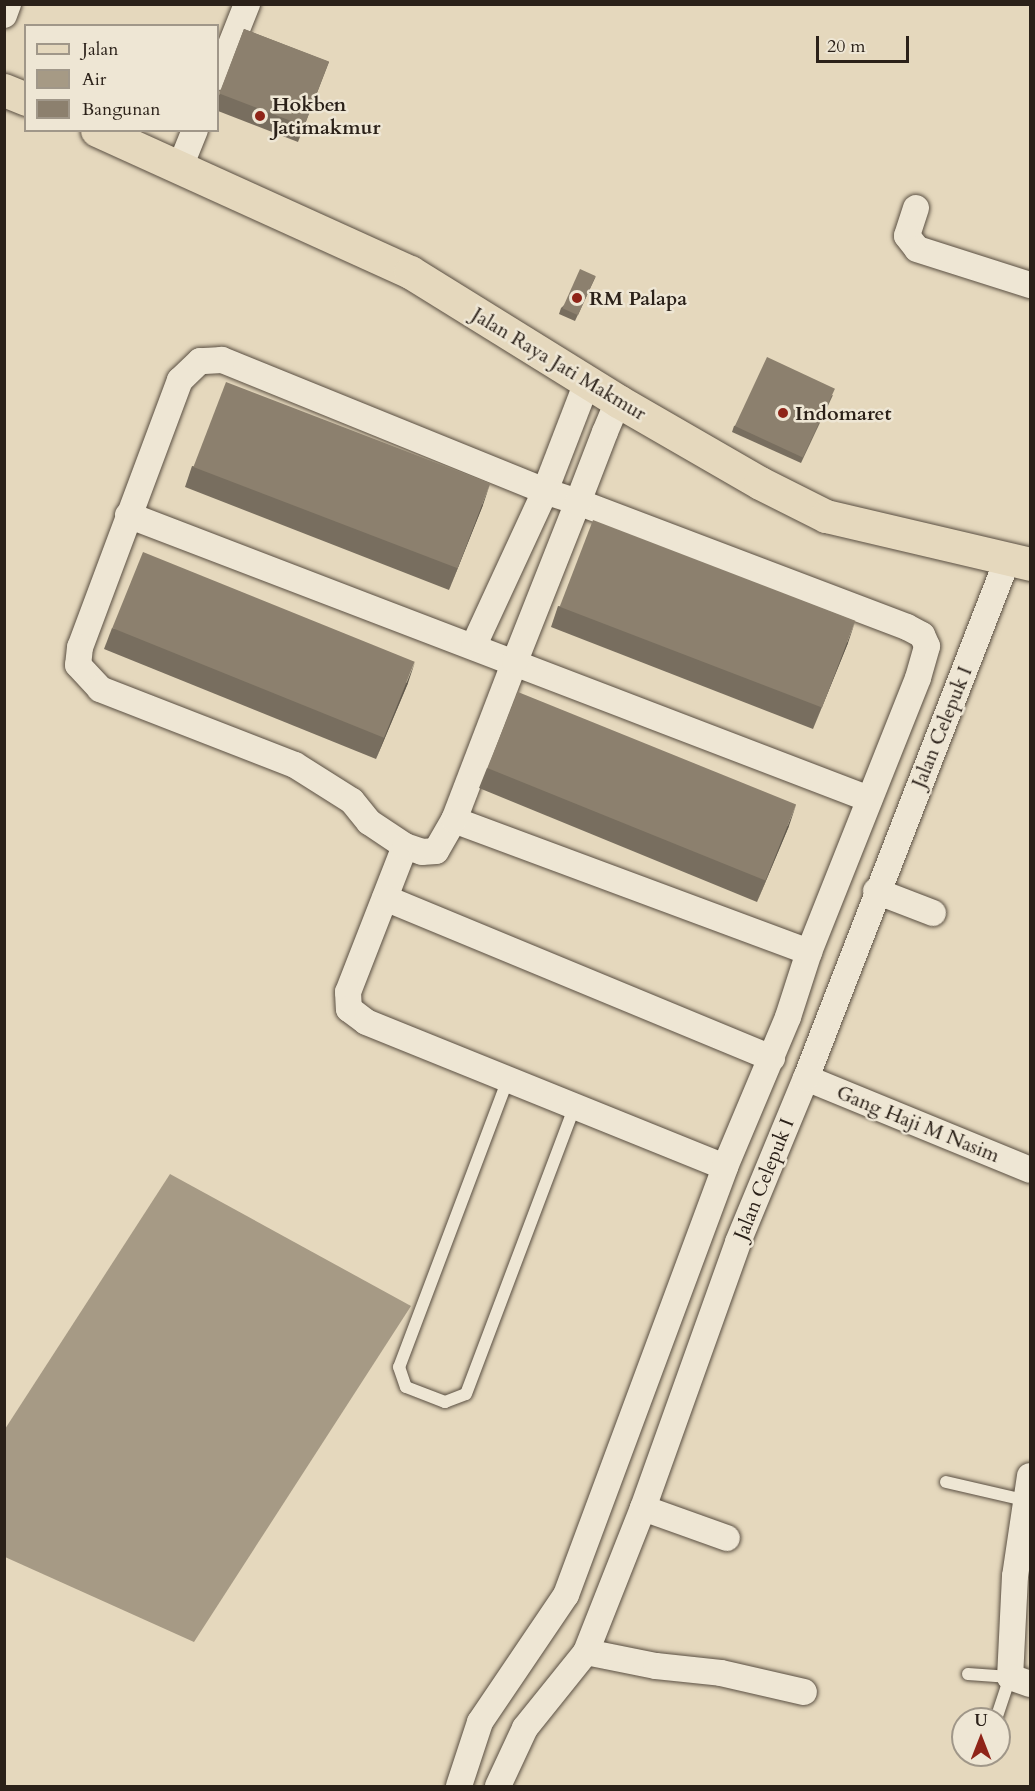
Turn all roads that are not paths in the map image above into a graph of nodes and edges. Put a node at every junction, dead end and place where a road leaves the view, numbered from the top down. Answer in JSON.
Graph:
{"nodes":[{"id":1,"x":8,"y":4,"type":"edge"},
{"id":2,"x":247,"y":4,"type":"edge"},
{"id":3,"x":4,"y":15,"type":"edge"},
{"id":4,"x":219,"y":74,"type":"edge"},
{"id":5,"x":4,"y":90,"type":"edge"},
{"id":6,"x":24,"y":98,"type":"edge"},
{"id":7,"x":101,"y":132,"type":"edge"},
{"id":8,"x":194,"y":132,"type":"edge"},
{"id":9,"x":180,"y":167,"type":"junction"},
{"id":10,"x":916,"y":208,"type":"dead end"},
{"id":11,"x":1030,"y":285,"type":"edge"},
{"id":12,"x":587,"y":382,"type":"junction"},
{"id":13,"x":618,"y":401,"type":"junction"},
{"id":14,"x":545,"y":490,"type":"junction"},
{"id":15,"x":578,"y":502,"type":"junction"},
{"id":16,"x":128,"y":515,"type":"junction"},
{"id":17,"x":1019,"y":561,"type":"edge"},
{"id":18,"x":474,"y":645,"type":"junction"},
{"id":19,"x":515,"y":661,"type":"junction"},
{"id":20,"x":868,"y":799,"type":"junction"},
{"id":21,"x":454,"y":820,"type":"junction"},
{"id":22,"x":405,"y":846,"type":"junction"},
{"id":23,"x":876,"y":891,"type":"junction"},
{"id":24,"x":385,"y":898,"type":"junction"},
{"id":25,"x":933,"y":913,"type":"dead end"},
{"id":26,"x":809,"y":952,"type":"junction"},
{"id":27,"x":772,"y":1058,"type":"junction"},
{"id":28,"x":806,"y":1078,"type":"junction"},
{"id":29,"x":508,"y":1079,"type":"junction"},
{"id":30,"x":575,"y":1106,"type":"junction"},
{"id":31,"x":726,"y":1167,"type":"junction"},
{"id":32,"x":1030,"y":1170,"type":"edge"},
{"id":33,"x":946,"y":1482,"type":"dead end"},
{"id":34,"x":1027,"y":1502,"type":"edge"},
{"id":35,"x":644,"y":1508,"type":"junction"},
{"id":36,"x":726,"y":1538,"type":"dead end"},
{"id":37,"x":586,"y":1652,"type":"junction"},
{"id":38,"x":968,"y":1674,"type":"dead end"},
{"id":39,"x":1020,"y":1680,"type":"edge"},
{"id":40,"x":804,"y":1692,"type":"dead end"},
{"id":41,"x":1003,"y":1707,"type":"edge"},
{"id":42,"x":459,"y":1786,"type":"edge"},
{"id":43,"x":498,"y":1786,"type":"edge"}],
"edges":[{"from":1,"to":3,"type":"street"},
{"from":2,"to":4,"type":"street"},
{"from":5,"to":6,"type":"main road"},
{"from":7,"to":9,"type":"main road","name":"Jalan Raya Jati Makmur"},
{"from":8,"to":9,"type":"street"},
{"from":9,"to":12,"type":"main road","name":"Jalan Raya Jati Makmur"},
{"from":10,"to":11,"type":"street"},
{"from":12,"to":13,"type":"main road","name":"Jalan Raya Jati Makmur"},
{"from":12,"to":14,"type":"street"},
{"from":13,"to":15,"type":"street"},
{"from":13,"to":17,"type":"main road","name":"Jalan Raya Jati Makmur"},
{"from":14,"to":15,"type":"street"},
{"from":14,"to":16,"type":"street"},
{"from":14,"to":18,"type":"street"},
{"from":15,"to":19,"type":"street"},
{"from":15,"to":20,"type":"street"},
{"from":16,"to":18,"type":"street"},
{"from":16,"to":22,"type":"street"},
{"from":17,"to":23,"type":"street","name":"Jalan Celepuk I"},
{"from":18,"to":19,"type":"street"},
{"from":19,"to":20,"type":"street"},
{"from":19,"to":21,"type":"street"},
{"from":20,"to":26,"type":"street"},
{"from":21,"to":22,"type":"street"},
{"from":21,"to":26,"type":"street"},
{"from":22,"to":24,"type":"street"},
{"from":23,"to":25,"type":"street"},
{"from":23,"to":28,"type":"street","name":"Jalan Celepuk I"},
{"from":24,"to":27,"type":"street"},
{"from":24,"to":29,"type":"street"},
{"from":26,"to":27,"type":"street"},
{"from":27,"to":31,"type":"street"},
{"from":28,"to":32,"type":"street","name":"Gang Haji M Nasim"},
{"from":28,"to":35,"type":"street","name":"Jalan Celepuk I"},
{"from":29,"to":30,"type":"street"},
{"from":29,"to":30,"type":"lane"},
{"from":30,"to":31,"type":"street"},
{"from":31,"to":42,"type":"street"},
{"from":33,"to":34,"type":"lane"},
{"from":34,"to":39,"type":"street"},
{"from":35,"to":36,"type":"street"},
{"from":35,"to":37,"type":"street","name":"Jalan Celepuk I"},
{"from":37,"to":40,"type":"street"},
{"from":37,"to":43,"type":"street","name":"Jalan Celepuk I"},
{"from":38,"to":39,"type":"lane"},
{"from":39,"to":41,"type":"lane"}]}
